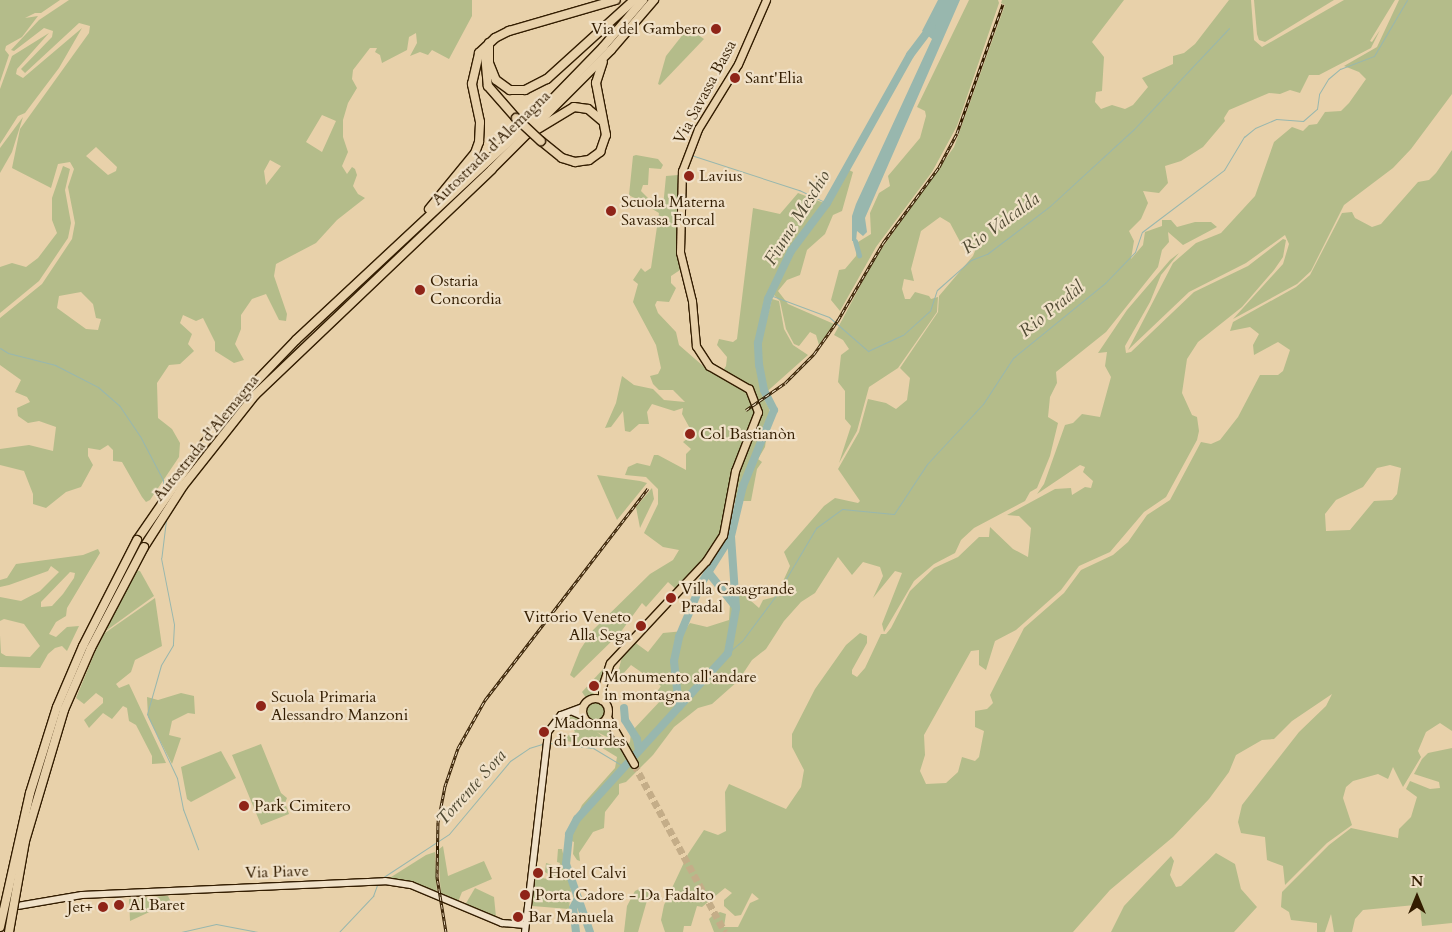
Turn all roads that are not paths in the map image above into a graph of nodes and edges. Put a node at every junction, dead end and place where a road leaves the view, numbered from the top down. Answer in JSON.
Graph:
{"nodes":[{"id":1,"x":616,"y":0,"type":"edge"},
{"id":2,"x":634,"y":0,"type":"edge"},
{"id":3,"x":643,"y":0,"type":"edge"},
{"id":4,"x":654,"y":0,"type":"edge"},
{"id":5,"x":766,"y":0,"type":"edge"},
{"id":6,"x":489,"y":43,"type":"junction"},
{"id":7,"x":610,"y":50,"type":"junction"},
{"id":8,"x":604,"y":126,"type":"junction"},
{"id":9,"x":492,"y":169,"type":"junction"},
{"id":10,"x":405,"y":237,"type":"junction"},
{"id":11,"x":674,"y":594,"type":"dead end"},
{"id":12,"x":667,"y":602,"type":"dead end"},
{"id":13,"x":599,"y":699,"type":"junction"},
{"id":14,"x":583,"y":707,"type":"junction"},
{"id":15,"x":569,"y":711,"type":"junction"},
{"id":16,"x":584,"y":717,"type":"junction"},
{"id":17,"x":604,"y":720,"type":"junction"},
{"id":18,"x":633,"y":762,"type":"tunnel mouth"},
{"id":19,"x":0,"y":909,"type":"edge"},
{"id":20,"x":526,"y":914,"type":"junction"},
{"id":21,"x":512,"y":924,"type":"junction"},
{"id":22,"x":0,"y":927,"type":"edge"},
{"id":23,"x":525,"y":929,"type":"edge"},
{"id":24,"x":9,"y":932,"type":"edge"},
{"id":25,"x":521,"y":932,"type":"edge"}],
"edges":[{"from":1,"to":6,"type":"highway"},
{"from":2,"to":6,"type":"highway"},
{"from":3,"to":10,"type":"highway","name":"Autostrada d'Alemagna"},
{"from":4,"to":7,"type":"highway","name":"Autostrada d'Alemagna"},
{"from":5,"to":11,"type":"main road","name":"Via Savassa Bassa"},
{"from":6,"to":8,"type":"highway","bridge":true},
{"from":6,"to":10,"type":"highway"},
{"from":7,"to":8,"type":"highway"},
{"from":7,"to":9,"type":"highway","name":"Autostrada d'Alemagna"},
{"from":8,"to":9,"type":"highway"},
{"from":9,"to":24,"type":"highway","name":"Autostrada d'Alemagna","bridge":true},
{"from":10,"to":22,"type":"highway","name":"Autostrada d'Alemagna","bridge":true},
{"from":12,"to":13,"type":"main road"},
{"from":13,"to":14,"type":"main road"},
{"from":13,"to":17,"type":"main road"},
{"from":14,"to":15,"type":"main road"},
{"from":14,"to":16,"type":"main road"},
{"from":15,"to":16,"type":"main road"},
{"from":15,"to":20,"type":"main road"},
{"from":16,"to":17,"type":"main road"},
{"from":17,"to":18,"type":"main road"},
{"from":19,"to":21,"type":"main road","name":"Via Piave"},
{"from":20,"to":21,"type":"main road"},
{"from":20,"to":23,"type":"main road"},
{"from":21,"to":23,"type":"main road","name":"Via Piave"},
{"from":21,"to":25,"type":"main road"}]}
